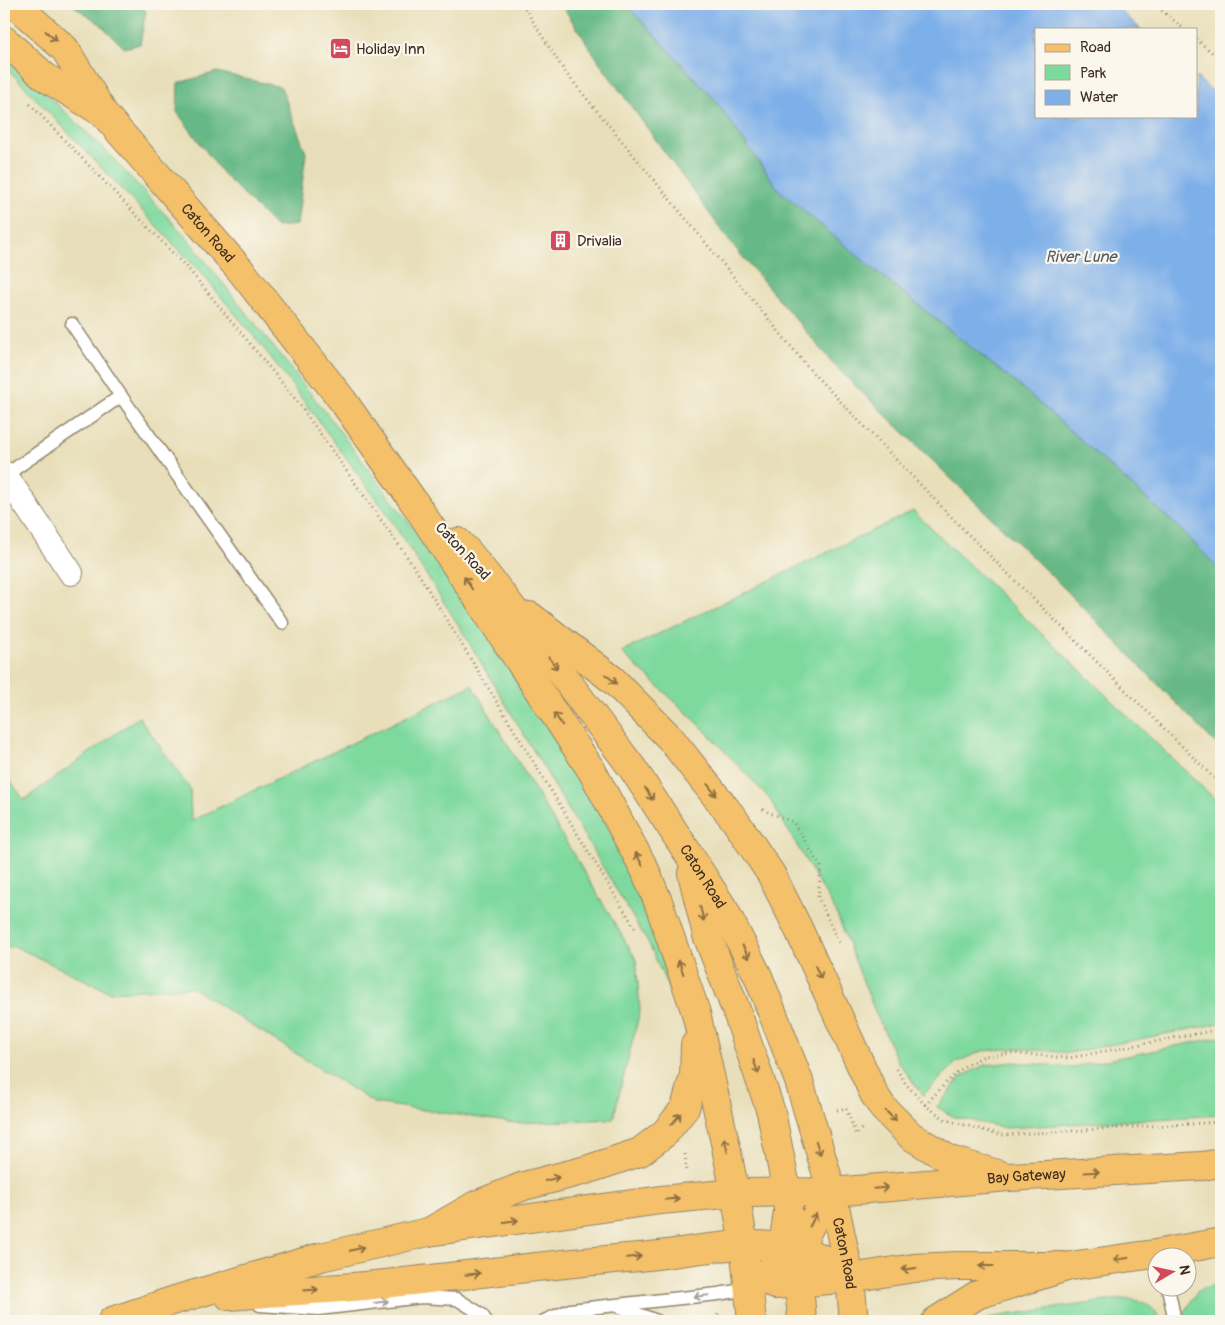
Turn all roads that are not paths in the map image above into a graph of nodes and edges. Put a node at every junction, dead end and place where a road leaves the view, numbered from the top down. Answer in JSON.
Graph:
{"nodes":[{"id":1,"x":15,"y":4,"type":"edge"},
{"id":2,"x":4,"y":40,"type":"edge"},
{"id":3,"x":104,"y":114,"type":"junction"},
{"id":4,"x":72,"y":324,"type":"dead end"},
{"id":5,"x":121,"y":396,"type":"junction"},
{"id":6,"x":4,"y":475,"type":"edge"},
{"id":7,"x":414,"y":502,"type":"junction"},
{"id":8,"x":71,"y":573,"type":"dead end"},
{"id":9,"x":503,"y":596,"type":"junction"},
{"id":10,"x":282,"y":623,"type":"dead end"},
{"id":11,"x":686,"y":850,"type":"junction"},
{"id":12,"x":696,"y":1014,"type":"junction"},
{"id":13,"x":1221,"y":1163,"type":"edge"},
{"id":14,"x":1009,"y":1178,"type":"junction"},
{"id":15,"x":787,"y":1192,"type":"junction"},
{"id":16,"x":832,"y":1192,"type":"junction"},
{"id":17,"x":735,"y":1193,"type":"junction"},
{"id":18,"x":428,"y":1232,"type":"junction"},
{"id":19,"x":1221,"y":1242,"type":"edge"},
{"id":20,"x":744,"y":1245,"type":"junction"},
{"id":21,"x":1194,"y":1248,"type":"edge"},
{"id":22,"x":791,"y":1249,"type":"junction"},
{"id":23,"x":1148,"y":1257,"type":"edge"},
{"id":24,"x":1070,"y":1266,"type":"junction"},
{"id":25,"x":850,"y":1278,"type":"junction"},
{"id":26,"x":800,"y":1282,"type":"junction"},
{"id":27,"x":749,"y":1289,"type":"junction"},
{"id":28,"x":1170,"y":1298,"type":"edge"},
{"id":29,"x":175,"y":1300,"type":"junction"},
{"id":30,"x":615,"y":1306,"type":"junction"},
{"id":31,"x":112,"y":1321,"type":"edge"},
{"id":32,"x":486,"y":1321,"type":"edge"},
{"id":33,"x":544,"y":1321,"type":"edge"},
{"id":34,"x":656,"y":1321,"type":"edge"},
{"id":35,"x":752,"y":1321,"type":"edge"},
{"id":36,"x":802,"y":1321,"type":"edge"},
{"id":37,"x":854,"y":1321,"type":"edge"},
{"id":38,"x":936,"y":1321,"type":"edge"},
{"id":39,"x":1175,"y":1321,"type":"edge"}],
"edges":[{"from":1,"to":3,"type":"main road","name":"Caton Road","one_way":true},
{"from":2,"to":3,"type":"main road","name":"Caton Road"},
{"from":3,"to":7,"type":"main road","name":"Caton Road"},
{"from":4,"to":5,"type":"lane"},
{"from":5,"to":6,"type":"lane"},
{"from":5,"to":10,"type":"lane"},
{"from":6,"to":8,"type":"street"},
{"from":7,"to":9,"type":"main road","name":"Caton Road"},
{"from":12,"to":7,"type":"main road","name":"Caton Road","one_way":true},
{"from":9,"to":11,"type":"main road","name":"Caton Road","one_way":true},
{"from":9,"to":14,"type":"main road","one_way":true},
{"from":11,"to":15,"type":"main road","one_way":true},
{"from":11,"to":16,"type":"main road","name":"Caton Road","one_way":true},
{"from":17,"to":12,"type":"main road","name":"Caton Road","one_way":true},
{"from":18,"to":12,"type":"main road","one_way":true},
{"from":14,"to":13,"type":"main road","name":"Bay Gateway","one_way":true},
{"from":16,"to":14,"type":"main road","name":"Bay Gateway","one_way":true},
{"from":15,"to":16,"type":"main road","name":"Bay Gateway"},
{"from":15,"to":17,"type":"main road","name":"Bay Gateway"},
{"from":15,"to":22,"type":"main road"},
{"from":22,"to":16,"type":"main road","one_way":true},
{"from":16,"to":25,"type":"main road","name":"Caton Road"},
{"from":18,"to":17,"type":"main road","name":"Bay Gateway","one_way":true},
{"from":17,"to":20,"type":"main road","name":"Caton Road"},
{"from":29,"to":18,"type":"main road","one_way":true},
{"from":19,"to":21,"type":"main road"},
{"from":20,"to":22,"type":"main road"},
{"from":20,"to":27,"type":"main road","name":"Caton Road"},
{"from":29,"to":20,"type":"main road","one_way":true},
{"from":22,"to":25,"type":"main road"},
{"from":22,"to":26,"type":"main road"},
{"from":22,"to":27,"type":"main road"},
{"from":23,"to":24,"type":"main road","one_way":true},
{"from":24,"to":25,"type":"main road","one_way":true},
{"from":24,"to":38,"type":"main road"},
{"from":25,"to":26,"type":"main road"},
{"from":25,"to":37,"type":"main road","name":"Caton Road"},
{"from":26,"to":27,"type":"main road"},
{"from":26,"to":36,"type":"main road"},
{"from":27,"to":30,"type":"lane","one_way":true},
{"from":27,"to":35,"type":"main road","name":"Caton Road"},
{"from":28,"to":39,"type":"lane"},
{"from":29,"to":31,"type":"main road"},
{"from":29,"to":32,"type":"lane","one_way":true},
{"from":30,"to":33,"type":"lane"},
{"from":30,"to":34,"type":"lane"}]}
